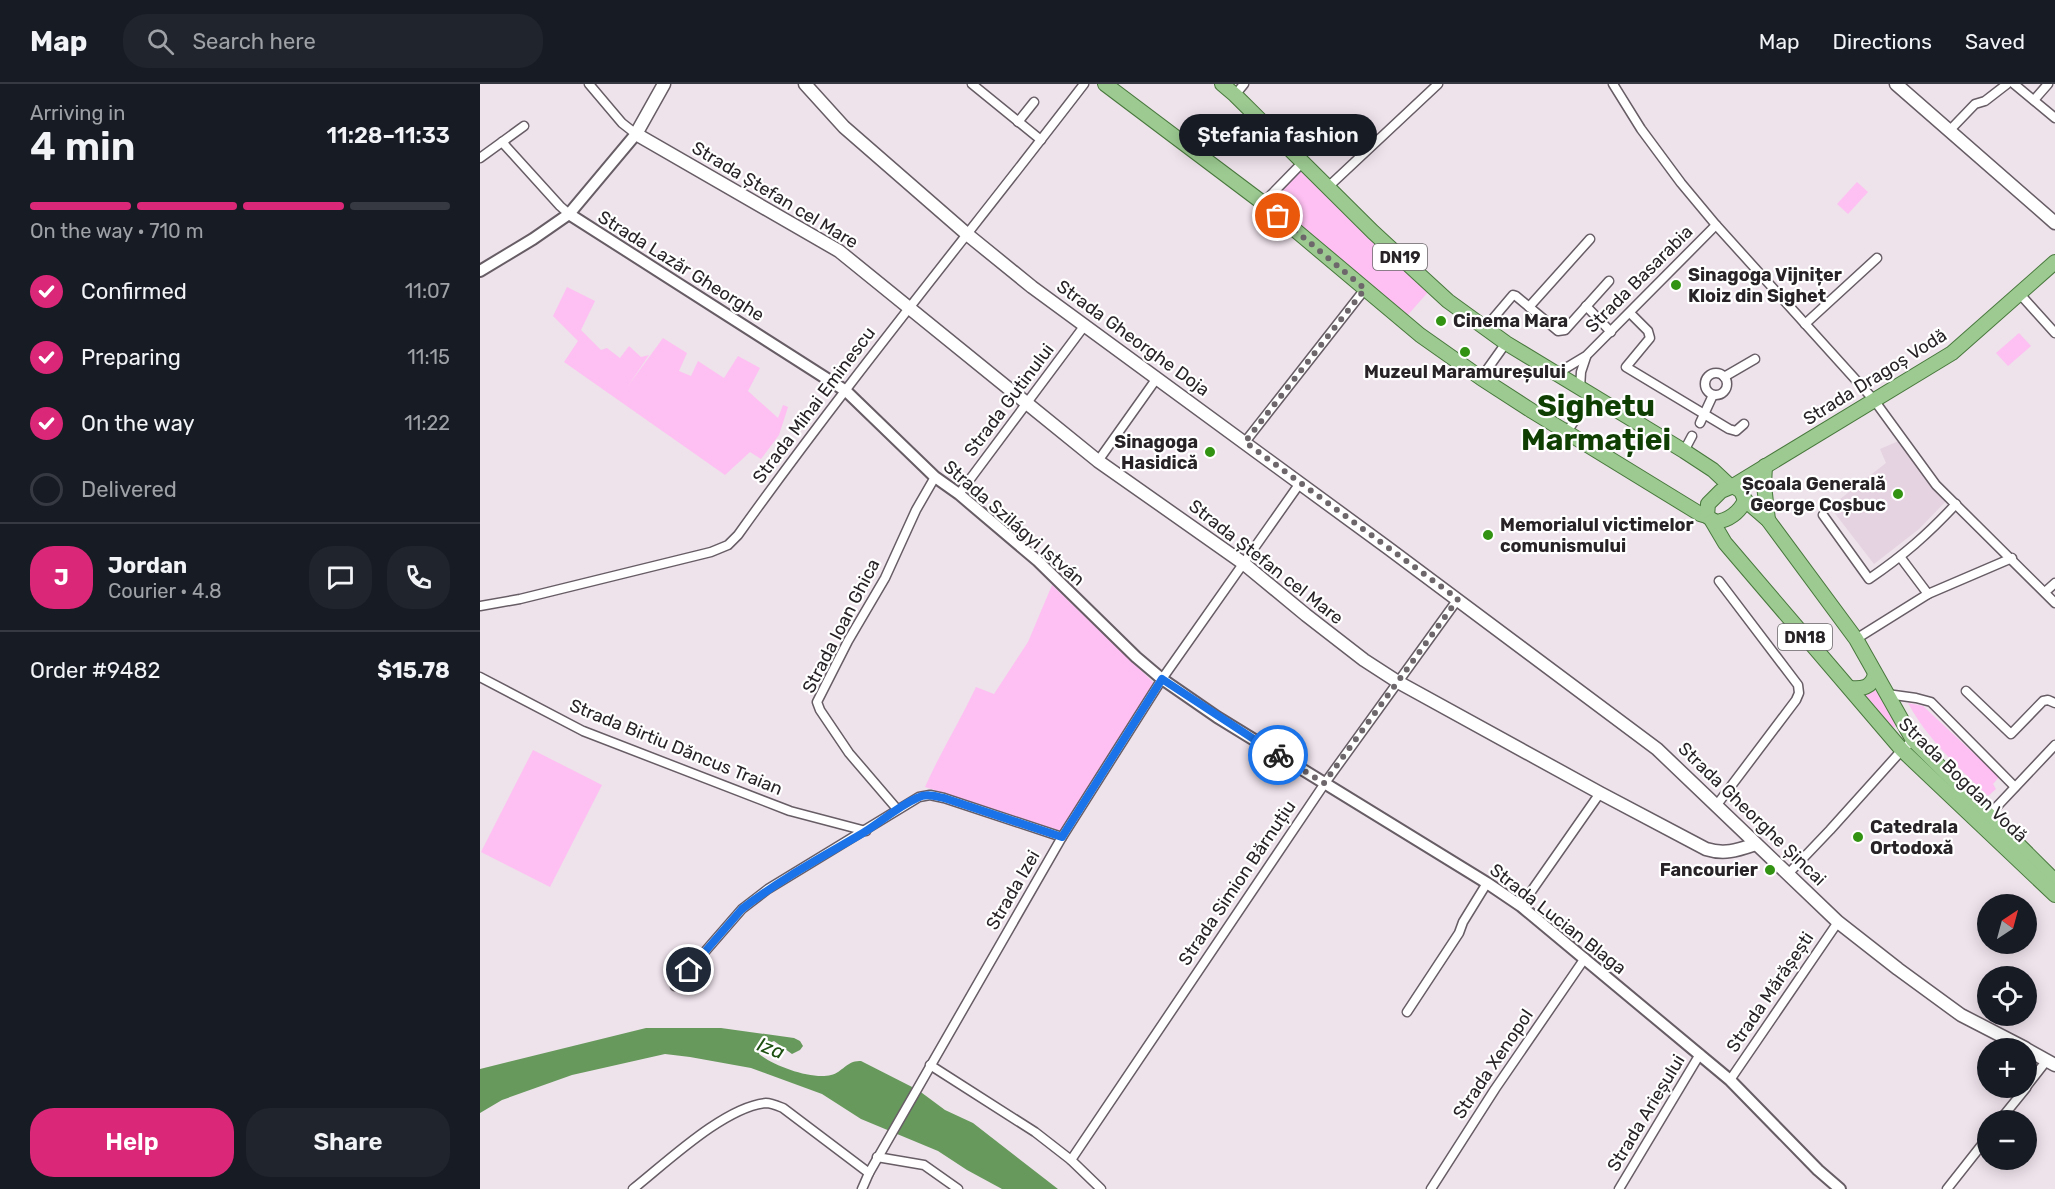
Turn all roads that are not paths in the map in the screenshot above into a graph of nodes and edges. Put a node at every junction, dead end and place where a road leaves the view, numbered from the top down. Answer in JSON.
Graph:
{"nodes":[{"id":1,"x":588,"y":84,"type":"edge"},
{"id":2,"x":664,"y":84,"type":"edge"},
{"id":3,"x":805,"y":84,"type":"edge"},
{"id":4,"x":972,"y":84,"type":"edge"},
{"id":5,"x":1084,"y":84,"type":"edge"},
{"id":6,"x":1105,"y":84,"type":"edge"},
{"id":7,"x":1222,"y":84,"type":"edge"},
{"id":8,"x":1438,"y":84,"type":"edge"},
{"id":9,"x":1613,"y":84,"type":"edge"},
{"id":10,"x":1896,"y":84,"type":"edge"},
{"id":11,"x":2007,"y":84,"type":"edge"},
{"id":12,"x":2014,"y":84,"type":"edge"},
{"id":13,"x":2048,"y":84,"type":"edge"},
{"id":14,"x":1240,"y":89,"type":"edge"},
{"id":15,"x":2034,"y":100,"type":"junction"},
{"id":16,"x":1034,"y":102,"type":"dead end"},
{"id":17,"x":2055,"y":118,"type":"edge"},
{"id":18,"x":1018,"y":122,"type":"junction"},
{"id":19,"x":525,"y":126,"type":"dead end"},
{"id":20,"x":1950,"y":130,"type":"junction"},
{"id":21,"x":636,"y":135,"type":"junction"},
{"id":22,"x":1041,"y":140,"type":"junction"},
{"id":23,"x":502,"y":142,"type":"junction"},
{"id":24,"x":480,"y":158,"type":"edge"},
{"id":25,"x":1303,"y":162,"type":"junction"},
{"id":26,"x":1328,"y":187,"type":"junction"},
{"id":27,"x":1263,"y":203,"type":"junction"},
{"id":28,"x":569,"y":214,"type":"junction"},
{"id":29,"x":2055,"y":223,"type":"edge"},
{"id":30,"x":1716,"y":225,"type":"junction"},
{"id":31,"x":968,"y":235,"type":"junction"},
{"id":32,"x":1590,"y":239,"type":"dead end"},
{"id":33,"x":1877,"y":258,"type":"dead end"},
{"id":34,"x":2054,"y":263,"type":"edge"},
{"id":35,"x":480,"y":271,"type":"edge"},
{"id":36,"x":1609,"y":281,"type":"dead end"},
{"id":37,"x":1365,"y":289,"type":"junction"},
{"id":38,"x":2019,"y":293,"type":"junction"},
{"id":39,"x":1586,"y":306,"type":"junction"},
{"id":40,"x":909,"y":307,"type":"junction"},
{"id":41,"x":1529,"y":307,"type":"junction"},
{"id":42,"x":1630,"y":313,"type":"junction"},
{"id":43,"x":1805,"y":324,"type":"junction"},
{"id":44,"x":1085,"y":326,"type":"junction"},
{"id":45,"x":1485,"y":328,"type":"junction"},
{"id":46,"x":1611,"y":332,"type":"junction"},
{"id":47,"x":2055,"y":333,"type":"edge"},
{"id":48,"x":1506,"y":343,"type":"junction"},
{"id":49,"x":1586,"y":356,"type":"junction"},
{"id":50,"x":1755,"y":359,"type":"dead end"},
{"id":51,"x":1556,"y":374,"type":"junction"},
{"id":52,"x":1724,"y":377,"type":"junction"},
{"id":53,"x":1157,"y":378,"type":"junction"},
{"id":54,"x":1481,"y":378,"type":"junction"},
{"id":55,"x":846,"y":391,"type":"junction"},
{"id":56,"x":1586,"y":391,"type":"junction"},
{"id":57,"x":1713,"y":395,"type":"junction"},
{"id":58,"x":1874,"y":400,"type":"junction"},
{"id":59,"x":1028,"y":402,"type":"junction"},
{"id":60,"x":1703,"y":418,"type":"junction"},
{"id":61,"x":1744,"y":424,"type":"dead end"},
{"id":62,"x":1567,"y":432,"type":"junction"},
{"id":63,"x":1692,"y":435,"type":"dead end"},
{"id":64,"x":1245,"y":442,"type":"junction"},
{"id":65,"x":1684,"y":451,"type":"junction"},
{"id":66,"x":1098,"y":461,"type":"junction"},
{"id":67,"x":1765,"y":466,"type":"junction"},
{"id":68,"x":935,"y":477,"type":"junction"},
{"id":69,"x":1300,"y":483,"type":"junction"},
{"id":70,"x":1731,"y":486,"type":"junction"},
{"id":71,"x":959,"y":494,"type":"junction"},
{"id":72,"x":1745,"y":499,"type":"junction"},
{"id":73,"x":1956,"y":504,"type":"junction"},
{"id":74,"x":1823,"y":515,"type":"dead end"},
{"id":75,"x":1710,"y":518,"type":"junction"},
{"id":76,"x":1768,"y":520,"type":"junction"},
{"id":77,"x":1901,"y":558,"type":"junction"},
{"id":78,"x":2012,"y":558,"type":"junction"},
{"id":79,"x":1243,"y":563,"type":"junction"},
{"id":80,"x":1719,"y":580,"type":"dead end"},
{"id":81,"x":2055,"y":584,"type":"edge"},
{"id":82,"x":2046,"y":592,"type":"junction"},
{"id":83,"x":1928,"y":594,"type":"junction"},
{"id":84,"x":1458,"y":599,"type":"junction"},
{"id":85,"x":2055,"y":603,"type":"edge"},
{"id":86,"x":480,"y":606,"type":"edge"},
{"id":87,"x":1856,"y":639,"type":"junction"},
{"id":88,"x":1875,"y":674,"type":"junction"},
{"id":89,"x":480,"y":677,"type":"edge"},
{"id":90,"x":1162,"y":679,"type":"junction"},
{"id":91,"x":1398,"y":682,"type":"junction"},
{"id":92,"x":1850,"y":688,"type":"junction"},
{"id":93,"x":1966,"y":691,"type":"dead end"},
{"id":94,"x":1887,"y":694,"type":"junction"},
{"id":95,"x":2055,"y":703,"type":"edge"},
{"id":96,"x":1913,"y":740,"type":"junction"},
{"id":97,"x":2055,"y":746,"type":"edge"},
{"id":98,"x":1902,"y":750,"type":"junction"},
{"id":99,"x":1324,"y":783,"type":"junction"},
{"id":100,"x":2015,"y":787,"type":"junction"},
{"id":101,"x":1600,"y":793,"type":"junction"},
{"id":102,"x":1716,"y":806,"type":"junction"},
{"id":103,"x":897,"y":809,"type":"junction"},
{"id":104,"x":1985,"y":819,"type":"junction"},
{"id":105,"x":866,"y":831,"type":"junction"},
{"id":106,"x":1062,"y":837,"type":"junction"},
{"id":107,"x":1756,"y":844,"type":"junction"},
{"id":108,"x":1788,"y":874,"type":"junction"},
{"id":109,"x":2055,"y":881,"type":"edge"},
{"id":110,"x":1487,"y":883,"type":"junction"},
{"id":111,"x":2055,"y":895,"type":"edge"},
{"id":112,"x":1521,"y":906,"type":"junction"},
{"id":113,"x":1838,"y":922,"type":"junction"},
{"id":114,"x":1585,"y":958,"type":"junction"},
{"id":115,"x":675,"y":986,"type":"dead end"},
{"id":116,"x":1407,"y":1012,"type":"dead end"},
{"id":117,"x":2005,"y":1038,"type":"edge"},
{"id":118,"x":1700,"y":1054,"type":"junction"},
{"id":119,"x":2037,"y":1055,"type":"edge"},
{"id":120,"x":2051,"y":1063,"type":"edge"},
{"id":121,"x":930,"y":1065,"type":"junction"},
{"id":122,"x":2037,"y":1076,"type":"edge"},
{"id":123,"x":1730,"y":1080,"type":"junction"},
{"id":124,"x":2017,"y":1098,"type":"edge"},
{"id":125,"x":2008,"y":1110,"type":"edge"},
{"id":126,"x":1977,"y":1151,"type":"edge"},
{"id":127,"x":878,"y":1157,"type":"junction"},
{"id":128,"x":1071,"y":1160,"type":"junction"},
{"id":129,"x":869,"y":1173,"type":"junction"},
{"id":130,"x":633,"y":1189,"type":"edge"},
{"id":131,"x":862,"y":1189,"type":"edge"},
{"id":132,"x":958,"y":1189,"type":"edge"},
{"id":133,"x":1101,"y":1189,"type":"edge"},
{"id":134,"x":1431,"y":1189,"type":"edge"},
{"id":135,"x":1619,"y":1189,"type":"edge"},
{"id":136,"x":1840,"y":1189,"type":"edge"},
{"id":137,"x":1947,"y":1189,"type":"edge"}],
"edges":[{"from":1,"to":21,"type":"street","name":"Strada Ștefan cel Mare"},
{"from":2,"to":21,"type":"main road"},
{"from":3,"to":31,"type":"main road","name":"Strada Gheorghe Doja"},
{"from":4,"to":18,"type":"street"},
{"from":5,"to":22,"type":"street","name":"Strada Mihai Eminescu"},
{"from":6,"to":27,"type":"main road","number":"DN19"},
{"from":7,"to":14,"type":"main road","number":"DN19"},
{"from":8,"to":26,"type":"street"},
{"from":9,"to":30,"type":"street"},
{"from":10,"to":20,"type":"main road"},
{"from":11,"to":20,"type":"street"},
{"from":12,"to":15,"type":"street"},
{"from":13,"to":15,"type":"street"},
{"from":14,"to":25,"type":"main road","number":"DN19"},
{"from":15,"to":17,"type":"street"},
{"from":16,"to":18,"type":"street"},
{"from":18,"to":22,"type":"street"},
{"from":19,"to":23,"type":"street"},
{"from":20,"to":29,"type":"main road"},
{"from":21,"to":28,"type":"street"},
{"from":21,"to":40,"type":"main road","name":"Strada Ștefan cel Mare"},
{"from":22,"to":31,"type":"street","name":"Strada Mihai Eminescu"},
{"from":23,"to":24,"type":"street"},
{"from":23,"to":28,"type":"street","name":"Strada Lazăr Gheorghe"},
{"from":25,"to":26,"type":"main road","number":"DN19"},
{"from":25,"to":27,"type":"street"},
{"from":26,"to":45,"type":"main road","number":"DN19"},
{"from":27,"to":37,"type":"main road","number":"DN19"},
{"from":28,"to":35,"type":"street"},
{"from":28,"to":55,"type":"street","name":"Strada Lazăr Gheorghe"},
{"from":30,"to":42,"type":"street","name":"Strada Basarabia"},
{"from":30,"to":43,"type":"street"},
{"from":31,"to":40,"type":"street","name":"Strada Mihai Eminescu"},
{"from":31,"to":44,"type":"main road","name":"Strada Gheorghe Doja"},
{"from":32,"to":41,"type":"street"},
{"from":33,"to":43,"type":"street"},
{"from":34,"to":38,"type":"main road","name":"Strada Dragoș Vodă"},
{"from":36,"to":39,"type":"street"},
{"from":37,"to":54,"type":"main road","number":"DN19"},
{"from":37,"to":64,"type":"street"},
{"from":38,"to":47,"type":"street"},
{"from":38,"to":58,"type":"main road","name":"Strada Dragoș Vodă"},
{"from":39,"to":41,"type":"street"},
{"from":39,"to":46,"type":"street"},
{"from":40,"to":55,"type":"street","name":"Strada Mihai Eminescu"},
{"from":40,"to":59,"type":"main road","name":"Strada Ștefan cel Mare"},
{"from":41,"to":45,"type":"street"},
{"from":42,"to":46,"type":"street","name":"Strada Basarabia"},
{"from":42,"to":60,"type":"street"},
{"from":43,"to":58,"type":"street"},
{"from":44,"to":53,"type":"main road","name":"Strada Gheorghe Doja"},
{"from":44,"to":59,"type":"street","name":"Strada Gutinului"},
{"from":45,"to":48,"type":"main road","number":"DN19"},
{"from":46,"to":49,"type":"street","name":"Strada Basarabia"},
{"from":48,"to":51,"type":"main road","number":"DN19"},
{"from":48,"to":54,"type":"street"},
{"from":49,"to":51,"type":"street","name":"Strada Basarabia"},
{"from":49,"to":56,"type":"street","name":"Strada Basarabia"},
{"from":50,"to":52,"type":"street"},
{"from":51,"to":56,"type":"main road","number":"DN19"},
{"from":52,"to":57,"type":"street"},
{"from":52,"to":57,"type":"street"},
{"from":53,"to":64,"type":"main road","name":"Strada Gheorghe Doja"},
{"from":53,"to":66,"type":"street"},
{"from":54,"to":62,"type":"main road","number":"DN19"},
{"from":55,"to":68,"type":"street","name":"Strada Szilágyi István"},
{"from":55,"to":86,"type":"street","name":"Strada Mihai Eminescu"},
{"from":56,"to":62,"type":"street"},
{"from":56,"to":65,"type":"main road","number":"DN19"},
{"from":57,"to":60,"type":"street"},
{"from":58,"to":67,"type":"main road","name":"Strada Dragoș Vodă"},
{"from":58,"to":73,"type":"street"},
{"from":59,"to":66,"type":"main road","name":"Strada Ștefan cel Mare"},
{"from":59,"to":71,"type":"street","name":"Strada Gutinului"},
{"from":60,"to":61,"type":"street"},
{"from":62,"to":75,"type":"main road","number":"DN19"},
{"from":63,"to":65,"type":"street"},
{"from":64,"to":69,"type":"main road","name":"Strada Gheorghe Doja"},
{"from":65,"to":70,"type":"main road","number":"DN19"},
{"from":66,"to":79,"type":"main road","name":"Strada Ștefan cel Mare"},
{"from":67,"to":70,"type":"main road","name":"Strada Dragoș Vodă"},
{"from":67,"to":72,"type":"main road","name":"Strada Dragoș Vodă"},
{"from":67,"to":76,"type":"main road"},
{"from":68,"to":71,"type":"street","name":"Strada Szilágyi István"},
{"from":68,"to":103,"type":"street","name":"Strada Ioan Ghica"},
{"from":69,"to":79,"type":"street","name":"Strada Izei"},
{"from":69,"to":84,"type":"main road","name":"Strada Gheorghe Doja"},
{"from":70,"to":72,"type":"main road"},
{"from":70,"to":75,"type":"main road"},
{"from":71,"to":90,"type":"street","name":"Strada Szilágyi István"},
{"from":72,"to":75,"type":"main road"},
{"from":72,"to":76,"type":"main road","number":"DN18"},
{"from":73,"to":77,"type":"street"},
{"from":73,"to":78,"type":"street"},
{"from":74,"to":77,"type":"street"},
{"from":75,"to":92,"type":"main road","name":"Strada Bogdan Vodă","number":"DN18"},
{"from":76,"to":87,"type":"main road","number":"DN18"},
{"from":77,"to":83,"type":"street"},
{"from":78,"to":82,"type":"street"},
{"from":78,"to":83,"type":"street"},
{"from":79,"to":90,"type":"street","name":"Strada Izei"},
{"from":79,"to":91,"type":"main road","name":"Strada Ștefan cel Mare"},
{"from":80,"to":102,"type":"street"},
{"from":81,"to":82,"type":"street"},
{"from":82,"to":85,"type":"street"},
{"from":83,"to":87,"type":"street"},
{"from":84,"to":91,"type":"street","name":"Strada Simion Bărnuțiu"},
{"from":84,"to":102,"type":"main road","name":"Strada Gheorghe Șincai"},
{"from":87,"to":88,"type":"main road","name":"Strada Bogdan Vodă","number":"DN18"},
{"from":88,"to":92,"type":"main road"},
{"from":88,"to":94,"type":"main road","name":"Strada Bogdan Vodă","number":"DN18"},
{"from":89,"to":105,"type":"street","name":"Strada Birtiu Dăncus Traian"},
{"from":90,"to":99,"type":"street","name":"Strada Lucian Blaga"},
{"from":90,"to":106,"type":"street","name":"Strada Izei"},
{"from":91,"to":99,"type":"street","name":"Strada Simion Bărnuțiu"},
{"from":91,"to":101,"type":"main road","name":"Strada Ștefan cel Mare"},
{"from":92,"to":98,"type":"main road","name":"Strada Bogdan Vodă","number":"DN18"},
{"from":93,"to":95,"type":"street"},
{"from":94,"to":96,"type":"main road","name":"Strada Bogdan Vodă","number":"DN18"},
{"from":94,"to":100,"type":"street"},
{"from":96,"to":98,"type":"street"},
{"from":96,"to":104,"type":"main road","name":"Strada Bogdan Vodă","number":"DN18"},
{"from":97,"to":100,"type":"street"},
{"from":98,"to":104,"type":"main road","name":"Strada Bogdan Vodă","number":"DN18"},
{"from":98,"to":108,"type":"street"},
{"from":99,"to":110,"type":"street","name":"Strada Lucian Blaga"},
{"from":99,"to":128,"type":"street","name":"Strada Simion Bărnuțiu"},
{"from":100,"to":104,"type":"street"},
{"from":101,"to":107,"type":"main road","name":"Strada Ștefan cel Mare"},
{"from":101,"to":112,"type":"street"},
{"from":102,"to":107,"type":"main road","name":"Strada Gheorghe Șincai"},
{"from":103,"to":105,"type":"street"},
{"from":103,"to":106,"type":"street"},
{"from":104,"to":109,"type":"main road","name":"Strada Bogdan Vodă","number":"DN18"},
{"from":104,"to":111,"type":"main road","name":"Strada Bogdan Vodă","number":"DN18"},
{"from":105,"to":115,"type":"street"},
{"from":106,"to":121,"type":"street","name":"Strada Izei"},
{"from":107,"to":108,"type":"main road","name":"Strada Gheorghe Șincai"},
{"from":108,"to":113,"type":"main road","name":"Strada Gheorghe Șincai"},
{"from":110,"to":112,"type":"street","name":"Strada Lucian Blaga"},
{"from":110,"to":116,"type":"street"},
{"from":112,"to":114,"type":"street","name":"Strada Lucian Blaga"},
{"from":113,"to":117,"type":"main road","name":"Strada Gheorghe Șincai"},
{"from":113,"to":123,"type":"street","name":"Strada Mărășești"},
{"from":114,"to":118,"type":"street","name":"Strada Lucian Blaga"},
{"from":114,"to":134,"type":"street","name":"Strada Xenopol"},
{"from":118,"to":123,"type":"street","name":"Strada Lucian Blaga"},
{"from":118,"to":135,"type":"street","name":"Strada Arieșului"},
{"from":119,"to":120,"type":"main road","name":"Strada Gheorghe Șincai"},
{"from":120,"to":122,"type":"street"},
{"from":121,"to":127,"type":"street","name":"Strada Izei"},
{"from":121,"to":128,"type":"street"},
{"from":123,"to":136,"type":"street","name":"Strada Lucian Blaga"},
{"from":124,"to":125,"type":"street"},
{"from":126,"to":137,"type":"street"},
{"from":127,"to":129,"type":"street","name":"Strada Izei"},
{"from":127,"to":132,"type":"street"},
{"from":128,"to":133,"type":"street"},
{"from":129,"to":130,"type":"street"},
{"from":129,"to":131,"type":"street","name":"Strada Izei"}]}
